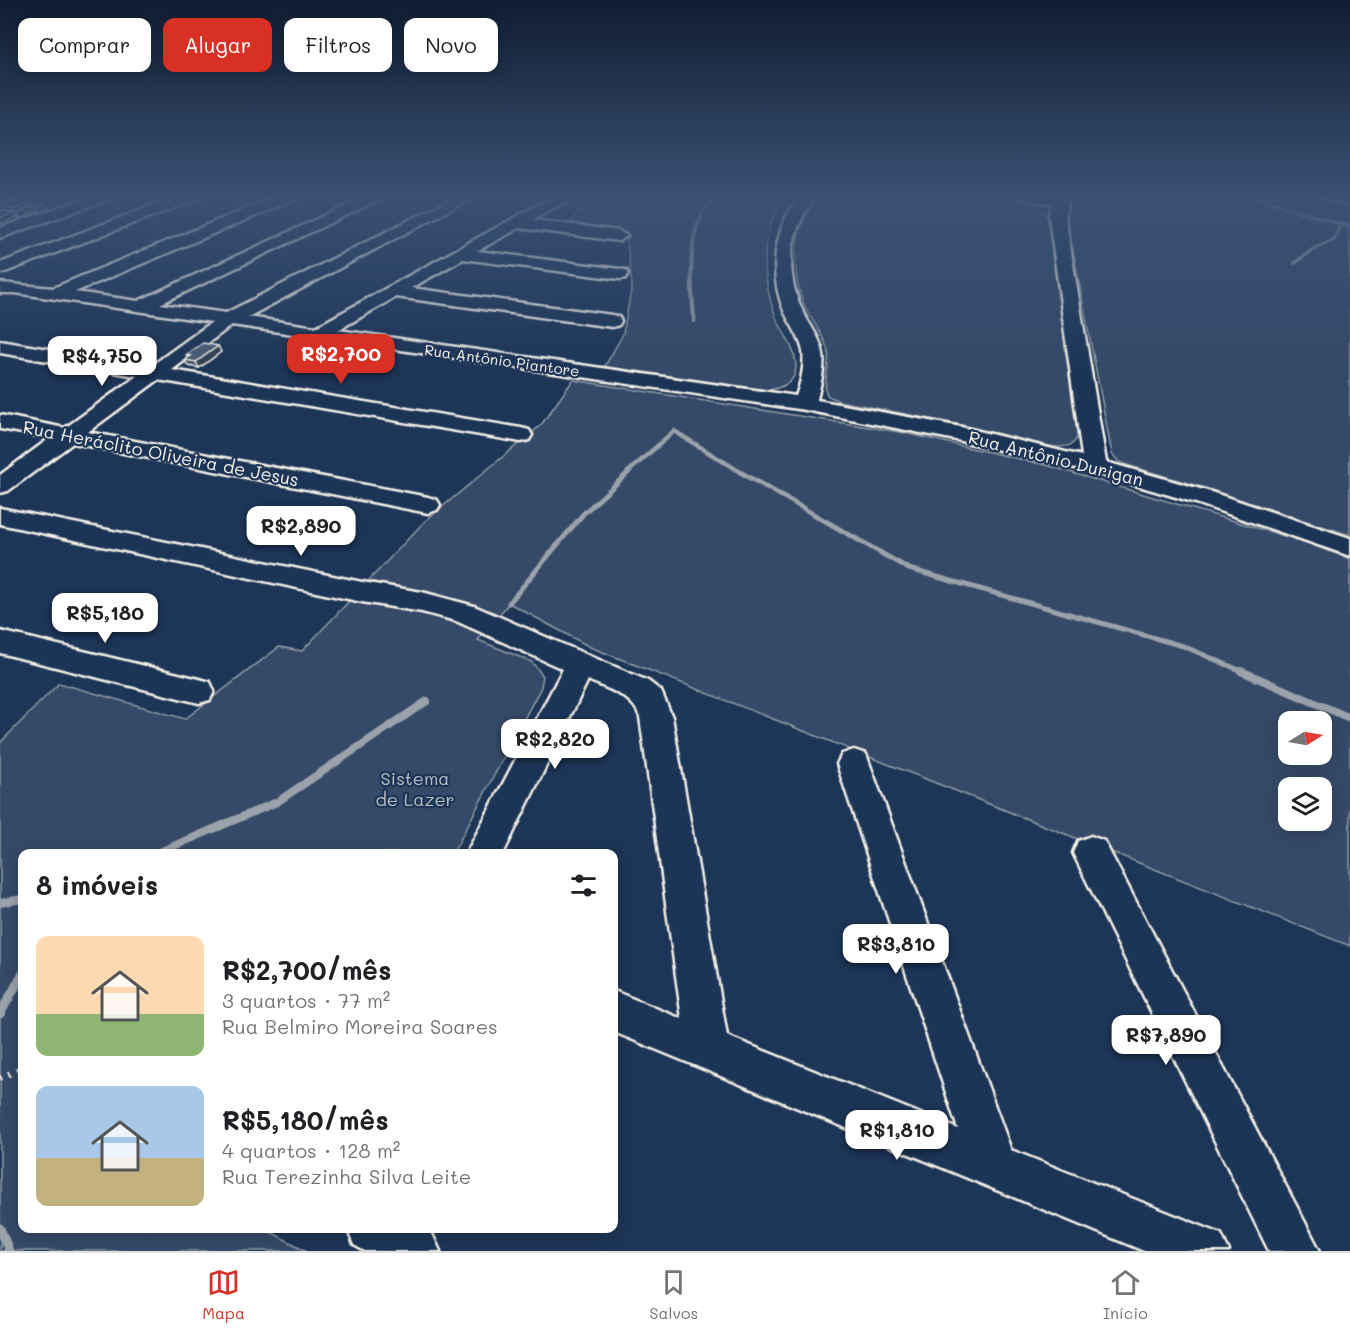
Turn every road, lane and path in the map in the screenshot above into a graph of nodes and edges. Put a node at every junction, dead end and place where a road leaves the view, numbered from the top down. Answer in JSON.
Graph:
{"nodes":[{"id":1,"x":41,"y":253,"type":"edge"},
{"id":2,"x":152,"y":253,"type":"edge"},
{"id":3,"x":256,"y":253,"type":"edge"},
{"id":4,"x":357,"y":253,"type":"edge"},
{"id":5,"x":783,"y":253,"type":"edge"},
{"id":6,"x":1063,"y":253,"type":"edge"},
{"id":7,"x":462,"y":254,"type":"joint"},
{"id":8,"x":0,"y":269,"type":"edge"},
{"id":9,"x":620,"y":274,"type":"dead end"},
{"id":10,"x":0,"y":288,"type":"edge"},
{"id":11,"x":394,"y":291,"type":"junction"},
{"id":12,"x":54,"y":294,"type":"junction"},
{"id":13,"x":140,"y":307,"type":"junction"},
{"id":14,"x":227,"y":320,"type":"junction"},
{"id":15,"x":612,"y":321,"type":"dead end"},
{"id":16,"x":318,"y":333,"type":"junction"},
{"id":17,"x":0,"y":347,"type":"edge"},
{"id":18,"x":155,"y":373,"type":"junction"},
{"id":19,"x":756,"y":397,"type":"joint"},
{"id":20,"x":805,"y":404,"type":"junction"},
{"id":21,"x":0,"y":422,"type":"edge"},
{"id":22,"x":521,"y":435,"type":"dead end"},
{"id":23,"x":68,"y":437,"type":"junction"},
{"id":24,"x":1095,"y":466,"type":"junction"},
{"id":25,"x":0,"y":486,"type":"edge"},
{"id":26,"x":428,"y":505,"type":"dead end"},
{"id":27,"x":0,"y":516,"type":"edge"},
{"id":28,"x":1350,"y":546,"type":"edge"},
{"id":29,"x":0,"y":642,"type":"edge"},
{"id":30,"x":581,"y":663,"type":"junction"},
{"id":31,"x":199,"y":691,"type":"dead end"},
{"id":32,"x":854,"y":764,"type":"dead end"},
{"id":33,"x":487,"y":849,"type":"edge"},
{"id":34,"x":1091,"y":853,"type":"dead end"},
{"id":35,"x":618,"y":1014,"type":"edge"},
{"id":36,"x":708,"y":1050,"type":"junction"},
{"id":37,"x":18,"y":1070,"type":"edge"},
{"id":38,"x":0,"y":1078,"type":"edge"},
{"id":39,"x":994,"y":1166,"type":"junction"},
{"id":40,"x":381,"y":1233,"type":"edge"},
{"id":41,"x":415,"y":1251,"type":"edge"},
{"id":42,"x":1204,"y":1251,"type":"edge"},
{"id":43,"x":1295,"y":1251,"type":"edge"}],
"edges":[{"from":1,"to":8,"type":"street"},
{"from":2,"to":12,"type":"street"},
{"from":3,"to":13,"type":"street"},
{"from":4,"to":14,"type":"street"},
{"from":5,"to":20,"type":"street"},
{"from":6,"to":24,"type":"street"},
{"from":7,"to":9,"type":"street"},
{"from":7,"to":11,"type":"street"},
{"from":10,"to":12,"type":"street","name":"Rua Antônio Piantore"},
{"from":11,"to":15,"type":"street"},
{"from":11,"to":16,"type":"street"},
{"from":12,"to":13,"type":"street","name":"Rua Antônio Piantore"},
{"from":13,"to":14,"type":"street","name":"Rua Antônio Piantore"},
{"from":14,"to":16,"type":"street","name":"Rua Antônio Piantore"},
{"from":14,"to":18,"type":"street"},
{"from":16,"to":19,"type":"street","name":"Rua Antônio Piantore"},
{"from":17,"to":18,"type":"street"},
{"from":18,"to":22,"type":"street"},
{"from":18,"to":23,"type":"street"},
{"from":19,"to":20,"type":"street","name":"Rua Antônio Durigan"},
{"from":20,"to":24,"type":"street","name":"Rua Antônio Durigan"},
{"from":21,"to":23,"type":"street","name":"Rua Heráclito Oliveira de Jesus"},
{"from":23,"to":25,"type":"street"},
{"from":23,"to":26,"type":"street","name":"Rua Heráclito Oliveira de Jesus"},
{"from":24,"to":28,"type":"street","name":"Rua Antônio Durigan"},
{"from":27,"to":30,"type":"street"},
{"from":29,"to":31,"type":"street"},
{"from":30,"to":33,"type":"street"},
{"from":30,"to":36,"type":"street"},
{"from":32,"to":39,"type":"street"},
{"from":34,"to":43,"type":"street"},
{"from":35,"to":36,"type":"street"},
{"from":36,"to":39,"type":"street"},
{"from":37,"to":38,"type":"path"},
{"from":39,"to":42,"type":"street"},
{"from":40,"to":41,"type":"street"}]}
